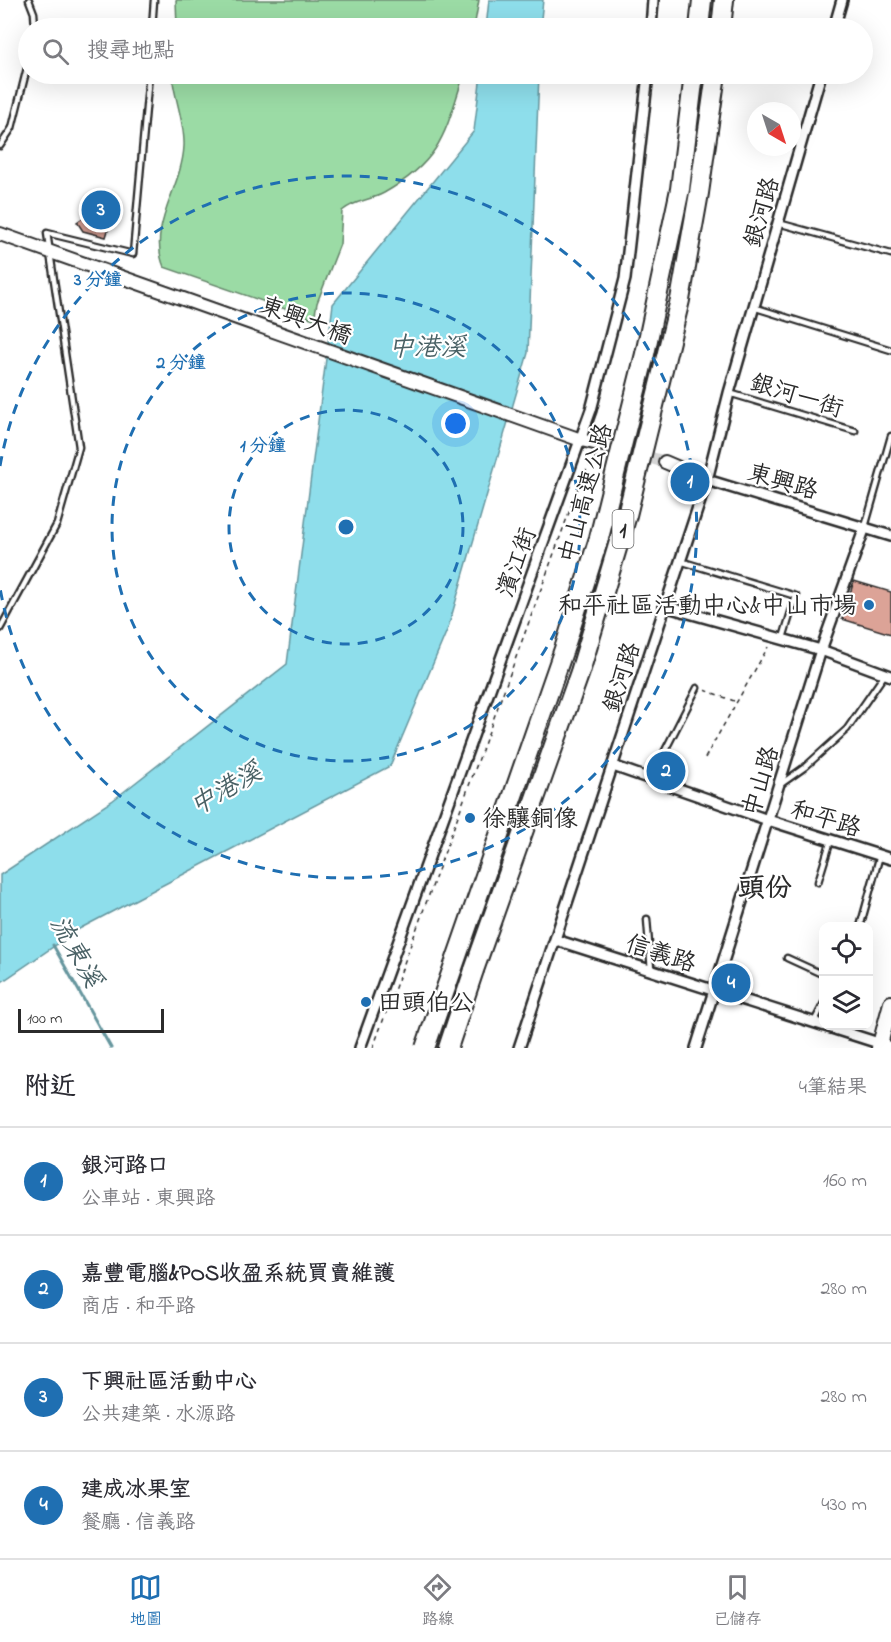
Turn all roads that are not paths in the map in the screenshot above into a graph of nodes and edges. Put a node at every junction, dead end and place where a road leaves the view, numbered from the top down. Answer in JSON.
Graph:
{"nodes":[{"id":1,"x":29,"y":0,"type":"edge"},
{"id":2,"x":154,"y":0,"type":"edge"},
{"id":3,"x":653,"y":0,"type":"edge"},
{"id":4,"x":702,"y":0,"type":"edge"},
{"id":5,"x":724,"y":0,"type":"edge"},
{"id":6,"x":842,"y":0,"type":"edge"},
{"id":7,"x":34,"y":18,"type":"edge"},
{"id":8,"x":153,"y":18,"type":"edge"},
{"id":9,"x":652,"y":18,"type":"edge"},
{"id":10,"x":700,"y":18,"type":"edge"},
{"id":11,"x":722,"y":18,"type":"edge"},
{"id":12,"x":837,"y":18,"type":"edge"},
{"id":13,"x":23,"y":84,"type":"edge"},
{"id":14,"x":148,"y":84,"type":"edge"},
{"id":15,"x":647,"y":84,"type":"edge"},
{"id":16,"x":693,"y":84,"type":"edge"},
{"id":17,"x":715,"y":84,"type":"edge"},
{"id":18,"x":818,"y":84,"type":"edge"},
{"id":19,"x":0,"y":146,"type":"edge"},
{"id":20,"x":778,"y":223,"type":"junction"},
{"id":21,"x":0,"y":234,"type":"edge"},
{"id":22,"x":49,"y":251,"type":"junction"},
{"id":23,"x":891,"y":254,"type":"edge"},
{"id":24,"x":753,"y":307,"type":"junction"},
{"id":25,"x":891,"y":350,"type":"edge"},
{"id":26,"x":729,"y":393,"type":"junction"},
{"id":27,"x":855,"y":431,"type":"dead end"},
{"id":28,"x":891,"y":436,"type":"edge"},
{"id":29,"x":580,"y":440,"type":"junction"},
{"id":30,"x":606,"y":445,"type":"tunnel mouth"},
{"id":31,"x":888,"y":454,"type":"edge"},
{"id":32,"x":665,"y":462,"type":"tunnel mouth"},
{"id":33,"x":707,"y":480,"type":"junction"},
{"id":34,"x":865,"y":527,"type":"junction"},
{"id":35,"x":891,"y":536,"type":"edge"},
{"id":36,"x":680,"y":561,"type":"junction"},
{"id":37,"x":664,"y":606,"type":"junction"},
{"id":38,"x":0,"y":629,"type":"edge"},
{"id":39,"x":778,"y":638,"type":"junction"},
{"id":40,"x":821,"y":650,"type":"junction"},
{"id":41,"x":888,"y":675,"type":"edge"},
{"id":42,"x":698,"y":688,"type":"road end"},
{"id":43,"x":613,"y":766,"type":"junction"},
{"id":44,"x":650,"y":781,"type":"junction"},
{"id":45,"x":779,"y":786,"type":"junction"},
{"id":46,"x":768,"y":820,"type":"junction"},
{"id":47,"x":831,"y":840,"type":"junction"},
{"id":48,"x":880,"y":855,"type":"junction"},
{"id":49,"x":891,"y":858,"type":"edge"},
{"id":50,"x":818,"y":882,"type":"dead end"},
{"id":51,"x":647,"y":919,"type":"dead end"},
{"id":52,"x":861,"y":922,"type":"edge"},
{"id":53,"x":556,"y":940,"type":"junction"},
{"id":54,"x":787,"y":958,"type":"dead end"},
{"id":55,"x":651,"y":970,"type":"junction"},
{"id":56,"x":819,"y":973,"type":"edge"},
{"id":57,"x":715,"y":990,"type":"junction"},
{"id":58,"x":891,"y":1003,"type":"edge"},
{"id":59,"x":819,"y":1012,"type":"edge"},
{"id":60,"x":813,"y":1022,"type":"junction"},
{"id":61,"x":883,"y":1046,"type":"edge"},
{"id":62,"x":360,"y":1048,"type":"edge"},
{"id":63,"x":424,"y":1048,"type":"edge"},
{"id":64,"x":448,"y":1048,"type":"edge"},
{"id":65,"x":519,"y":1048,"type":"edge"},
{"id":66,"x":696,"y":1048,"type":"edge"}],
"edges":[{"from":1,"to":7,"type":"lane"},
{"from":2,"to":8,"type":"lane"},
{"from":3,"to":9,"type":"street"},
{"from":4,"to":10,"type":"highway"},
{"from":5,"to":11,"type":"highway"},
{"from":6,"to":12,"type":"street"},
{"from":13,"to":19,"type":"lane"},
{"from":14,"to":22,"type":"lane"},
{"from":15,"to":29,"type":"street","name":"濱江街"},
{"from":16,"to":63,"type":"highway","name":"中山高速公路","number":"1","bridge":true},
{"from":17,"to":64,"type":"highway","name":"中山高速公路","number":"1","bridge":true},
{"from":18,"to":20,"type":"street","name":"銀河路"},
{"from":20,"to":23,"type":"lane"},
{"from":20,"to":24,"type":"street","name":"銀河路"},
{"from":21,"to":22,"type":"street","name":"東興大橋"},
{"from":22,"to":29,"type":"street","name":"東興大橋"},
{"from":22,"to":38,"type":"lane"},
{"from":24,"to":25,"type":"lane"},
{"from":24,"to":26,"type":"street","name":"銀河路"},
{"from":26,"to":27,"type":"lane","name":"銀河一街"},
{"from":26,"to":33,"type":"street","name":"銀河路"},
{"from":28,"to":31,"type":"lane"},
{"from":29,"to":30,"type":"street","name":"東興大橋"},
{"from":29,"to":62,"type":"street","name":"濱江街"},
{"from":31,"to":34,"type":"lane"},
{"from":32,"to":33,"type":"street","name":"東興路"},
{"from":33,"to":34,"type":"street","name":"東興路"},
{"from":33,"to":36,"type":"street","name":"銀河路"},
{"from":34,"to":35,"type":"street","name":"東興路"},
{"from":34,"to":40,"type":"street","name":"中山路"},
{"from":36,"to":37,"type":"street","name":"銀河路"},
{"from":36,"to":39,"type":"lane"},
{"from":37,"to":39,"type":"street"},
{"from":37,"to":43,"type":"street","name":"銀河路"},
{"from":39,"to":40,"type":"street"},
{"from":40,"to":41,"type":"street"},
{"from":40,"to":45,"type":"street","name":"中山路"},
{"from":41,"to":45,"type":"lane"},
{"from":42,"to":44,"type":"lane"},
{"from":43,"to":44,"type":"street","name":"和平路"},
{"from":43,"to":53,"type":"street","name":"銀河路"},
{"from":44,"to":46,"type":"street","name":"和平路"},
{"from":45,"to":46,"type":"street","name":"中山路"},
{"from":46,"to":47,"type":"street","name":"和平路"},
{"from":46,"to":57,"type":"street","name":"中山路"},
{"from":47,"to":48,"type":"street","name":"和平路"},
{"from":47,"to":50,"type":"lane"},
{"from":48,"to":49,"type":"street","name":"和平路"},
{"from":48,"to":52,"type":"lane"},
{"from":51,"to":55,"type":"lane"},
{"from":53,"to":55,"type":"street","name":"信義路"},
{"from":53,"to":65,"type":"street","name":"銀河路"},
{"from":54,"to":56,"type":"lane"},
{"from":55,"to":57,"type":"street","name":"信義路"},
{"from":57,"to":60,"type":"street","name":"信義路"},
{"from":57,"to":66,"type":"street","name":"中山路"},
{"from":58,"to":61,"type":"main road"},
{"from":59,"to":60,"type":"lane"},
{"from":60,"to":61,"type":"street","name":"信義路"}]}
